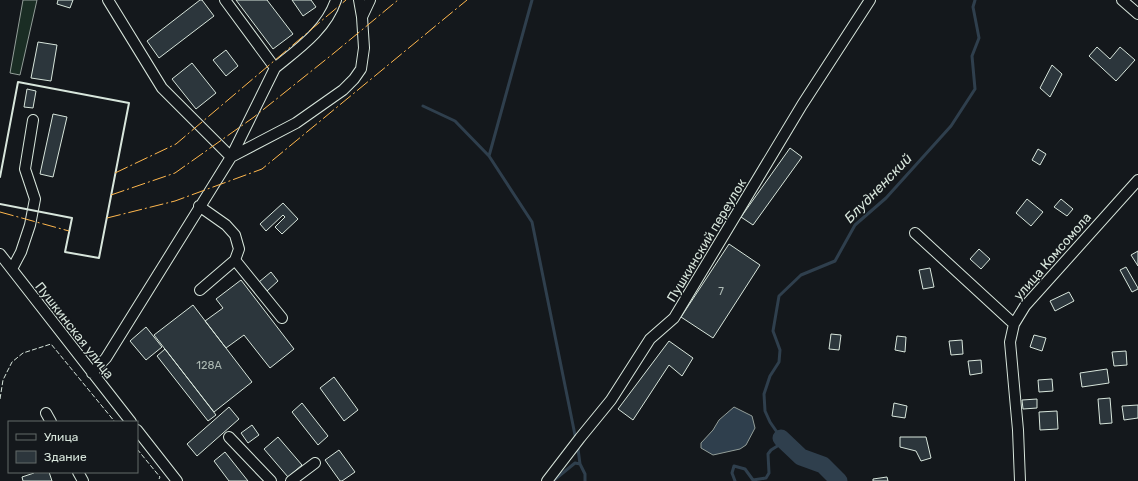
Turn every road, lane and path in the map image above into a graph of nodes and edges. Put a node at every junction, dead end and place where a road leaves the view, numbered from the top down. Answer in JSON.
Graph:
{"nodes":[{"id":1,"x":108,"y":0,"type":"edge"},
{"id":2,"x":225,"y":0,"type":"edge"},
{"id":3,"x":336,"y":0,"type":"edge"},
{"id":4,"x":359,"y":0,"type":"edge"},
{"id":5,"x":370,"y":0,"type":"edge"},
{"id":6,"x":870,"y":0,"type":"edge"},
{"id":7,"x":1122,"y":0,"type":"edge"},
{"id":8,"x":1138,"y":14,"type":"edge"},
{"id":9,"x":362,"y":17,"type":"junction"},
{"id":10,"x":275,"y":68,"type":"junction"},
{"id":11,"x":33,"y":120,"type":"dead end"},
{"id":12,"x":231,"y":157,"type":"junction"},
{"id":13,"x":1138,"y":180,"type":"edge"},
{"id":14,"x":200,"y":206,"type":"junction"},
{"id":15,"x":915,"y":233,"type":"dead end"},
{"id":16,"x":0,"y":254,"type":"edge"},
{"id":17,"x":235,"y":260,"type":"junction"},
{"id":18,"x":12,"y":269,"type":"junction"},
{"id":19,"x":200,"y":290,"type":"dead end"},
{"id":20,"x":282,"y":318,"type":"dead end"},
{"id":21,"x":1014,"y":324,"type":"junction"},
{"id":22,"x":92,"y":373,"type":"junction"},
{"id":23,"x":130,"y":421,"type":"edge"},
{"id":24,"x":138,"y":431,"type":"edge"},
{"id":25,"x":229,"y":437,"type":"dead end"},
{"id":26,"x":315,"y":463,"type":"dead end"},
{"id":27,"x":177,"y":481,"type":"edge"},
{"id":28,"x":270,"y":481,"type":"edge"},
{"id":29,"x":291,"y":481,"type":"edge"},
{"id":30,"x":547,"y":481,"type":"edge"},
{"id":31,"x":1020,"y":481,"type":"edge"}],
"edges":[{"from":1,"to":12,"type":"street"},
{"from":2,"to":10,"type":"street"},
{"from":3,"to":10,"type":"street"},
{"from":4,"to":9,"type":"street"},
{"from":5,"to":9,"type":"street"},
{"from":6,"to":30,"type":"street","name":"Пушкинский переулок"},
{"from":7,"to":8,"type":"street"},
{"from":9,"to":12,"type":"street"},
{"from":10,"to":12,"type":"street"},
{"from":11,"to":18,"type":"street"},
{"from":12,"to":14,"type":"street"},
{"from":13,"to":21,"type":"street","name":"улица Комсомола"},
{"from":14,"to":17,"type":"street"},
{"from":14,"to":22,"type":"street"},
{"from":15,"to":21,"type":"street"},
{"from":16,"to":18,"type":"street","name":"Пушкинская улица"},
{"from":17,"to":19,"type":"street"},
{"from":17,"to":20,"type":"street"},
{"from":18,"to":22,"type":"street","name":"Пушкинская улица"},
{"from":21,"to":31,"type":"street","name":"улица Комсомола"},
{"from":22,"to":23,"type":"street","name":"Пушкинская улица"},
{"from":24,"to":27,"type":"street"},
{"from":25,"to":28,"type":"street"},
{"from":26,"to":29,"type":"street"}]}
